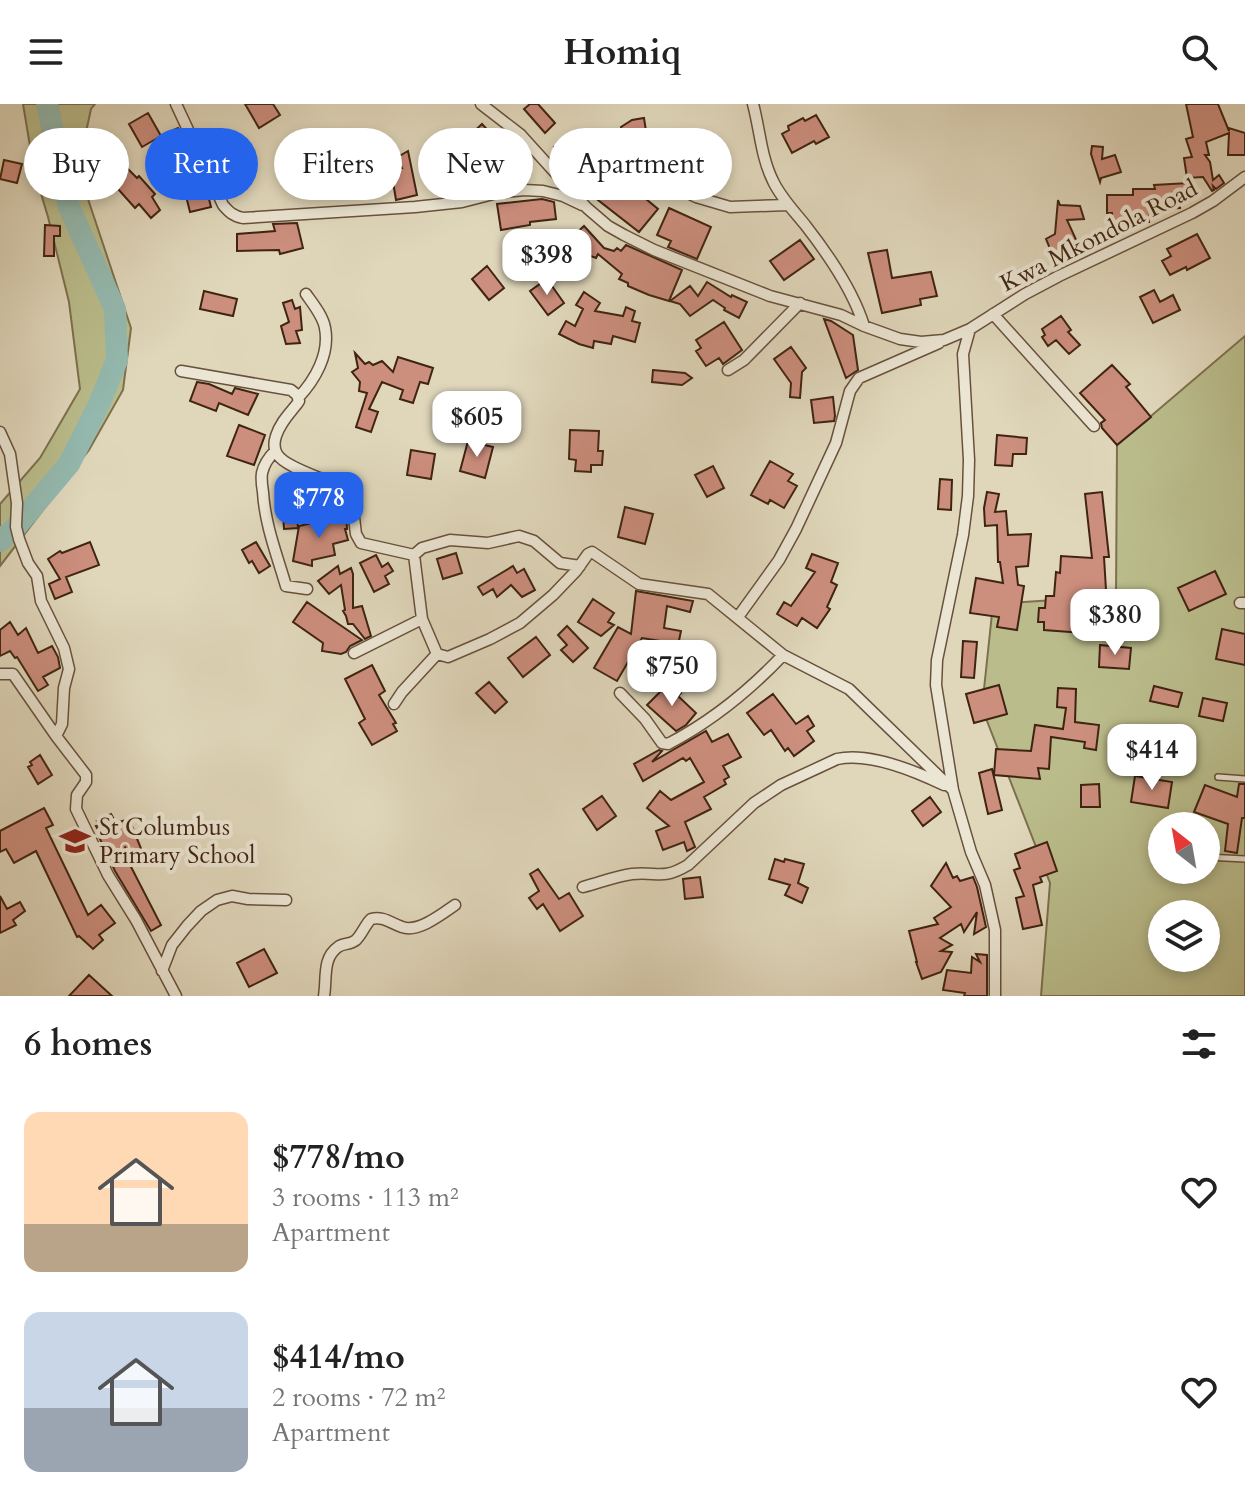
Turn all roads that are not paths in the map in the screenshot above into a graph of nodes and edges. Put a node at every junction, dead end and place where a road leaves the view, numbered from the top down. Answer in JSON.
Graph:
{"nodes":[{"id":1,"x":176,"y":104,"type":"edge"},
{"id":2,"x":481,"y":104,"type":"edge"},
{"id":3,"x":753,"y":104,"type":"edge"},
{"id":4,"x":1245,"y":177,"type":"edge"},
{"id":5,"x":706,"y":200,"type":"edge"},
{"id":6,"x":787,"y":205,"type":"junction"},
{"id":7,"x":587,"y":208,"type":"junction"},
{"id":8,"x":306,"y":294,"type":"dead end"},
{"id":9,"x":800,"y":303,"type":"junction"},
{"id":10,"x":993,"y":314,"type":"junction"},
{"id":11,"x":864,"y":326,"type":"junction"},
{"id":12,"x":970,"y":329,"type":"junction"},
{"id":13,"x":944,"y":340,"type":"junction"},
{"id":14,"x":728,"y":370,"type":"dead end"},
{"id":15,"x":181,"y":371,"type":"dead end"},
{"id":16,"x":298,"y":398,"type":"junction"},
{"id":17,"x":1094,"y":426,"type":"dead end"},
{"id":18,"x":0,"y":432,"type":"edge"},
{"id":19,"x":275,"y":451,"type":"junction"},
{"id":20,"x":414,"y":555,"type":"junction"},
{"id":21,"x":580,"y":566,"type":"junction"},
{"id":22,"x":307,"y":589,"type":"dead end"},
{"id":23,"x":738,"y":617,"type":"junction"},
{"id":24,"x":422,"y":619,"type":"junction"},
{"id":25,"x":354,"y":653,"type":"dead end"},
{"id":26,"x":437,"y":654,"type":"junction"},
{"id":27,"x":783,"y":655,"type":"junction"},
{"id":28,"x":0,"y":674,"type":"edge"},
{"id":29,"x":620,"y":693,"type":"dead end"},
{"id":30,"x":394,"y":704,"type":"dead end"},
{"id":31,"x":56,"y":736,"type":"junction"},
{"id":32,"x":1218,"y":777,"type":"dead end"},
{"id":33,"x":1245,"y":779,"type":"edge"},
{"id":34,"x":953,"y":790,"type":"junction"},
{"id":35,"x":1220,"y":858,"type":"edge"},
{"id":36,"x":1245,"y":859,"type":"edge"},
{"id":37,"x":583,"y":887,"type":"dead end"},
{"id":38,"x":286,"y":900,"type":"dead end"},
{"id":39,"x":455,"y":905,"type":"dead end"},
{"id":40,"x":162,"y":971,"type":"junction"},
{"id":41,"x":176,"y":996,"type":"edge"},
{"id":42,"x":324,"y":996,"type":"edge"},
{"id":43,"x":995,"y":996,"type":"edge"}],
"edges":[{"from":1,"to":7,"type":"street"},
{"from":2,"to":7,"type":"street"},
{"from":3,"to":6,"type":"street"},
{"from":4,"to":10,"type":"street","name":"Kwa Mkondola Road"},
{"from":5,"to":6,"type":"street"},
{"from":6,"to":11,"type":"street"},
{"from":7,"to":9,"type":"street"},
{"from":8,"to":16,"type":"street"},
{"from":9,"to":11,"type":"street"},
{"from":9,"to":14,"type":"street"},
{"from":10,"to":12,"type":"street","name":"Kwa Mkondola Road"},
{"from":10,"to":17,"type":"street"},
{"from":11,"to":13,"type":"street"},
{"from":12,"to":13,"type":"street","name":"Kwa Mkondola Road"},
{"from":12,"to":34,"type":"street"},
{"from":13,"to":23,"type":"street","name":"Kwa Mkondola Road"},
{"from":15,"to":16,"type":"street"},
{"from":16,"to":19,"type":"street"},
{"from":18,"to":31,"type":"street"},
{"from":19,"to":20,"type":"street"},
{"from":19,"to":22,"type":"street"},
{"from":20,"to":21,"type":"street"},
{"from":20,"to":24,"type":"street"},
{"from":21,"to":23,"type":"street"},
{"from":21,"to":26,"type":"street"},
{"from":23,"to":27,"type":"street"},
{"from":24,"to":25,"type":"street"},
{"from":24,"to":26,"type":"street"},
{"from":26,"to":30,"type":"street"},
{"from":27,"to":29,"type":"street"},
{"from":27,"to":34,"type":"street"},
{"from":28,"to":31,"type":"street"},
{"from":31,"to":40,"type":"street"},
{"from":32,"to":33,"type":"lane"},
{"from":34,"to":37,"type":"street"},
{"from":34,"to":43,"type":"street"},
{"from":35,"to":36,"type":"lane"},
{"from":38,"to":40,"type":"street"},
{"from":39,"to":42,"type":"street"},
{"from":40,"to":41,"type":"street"}]}
